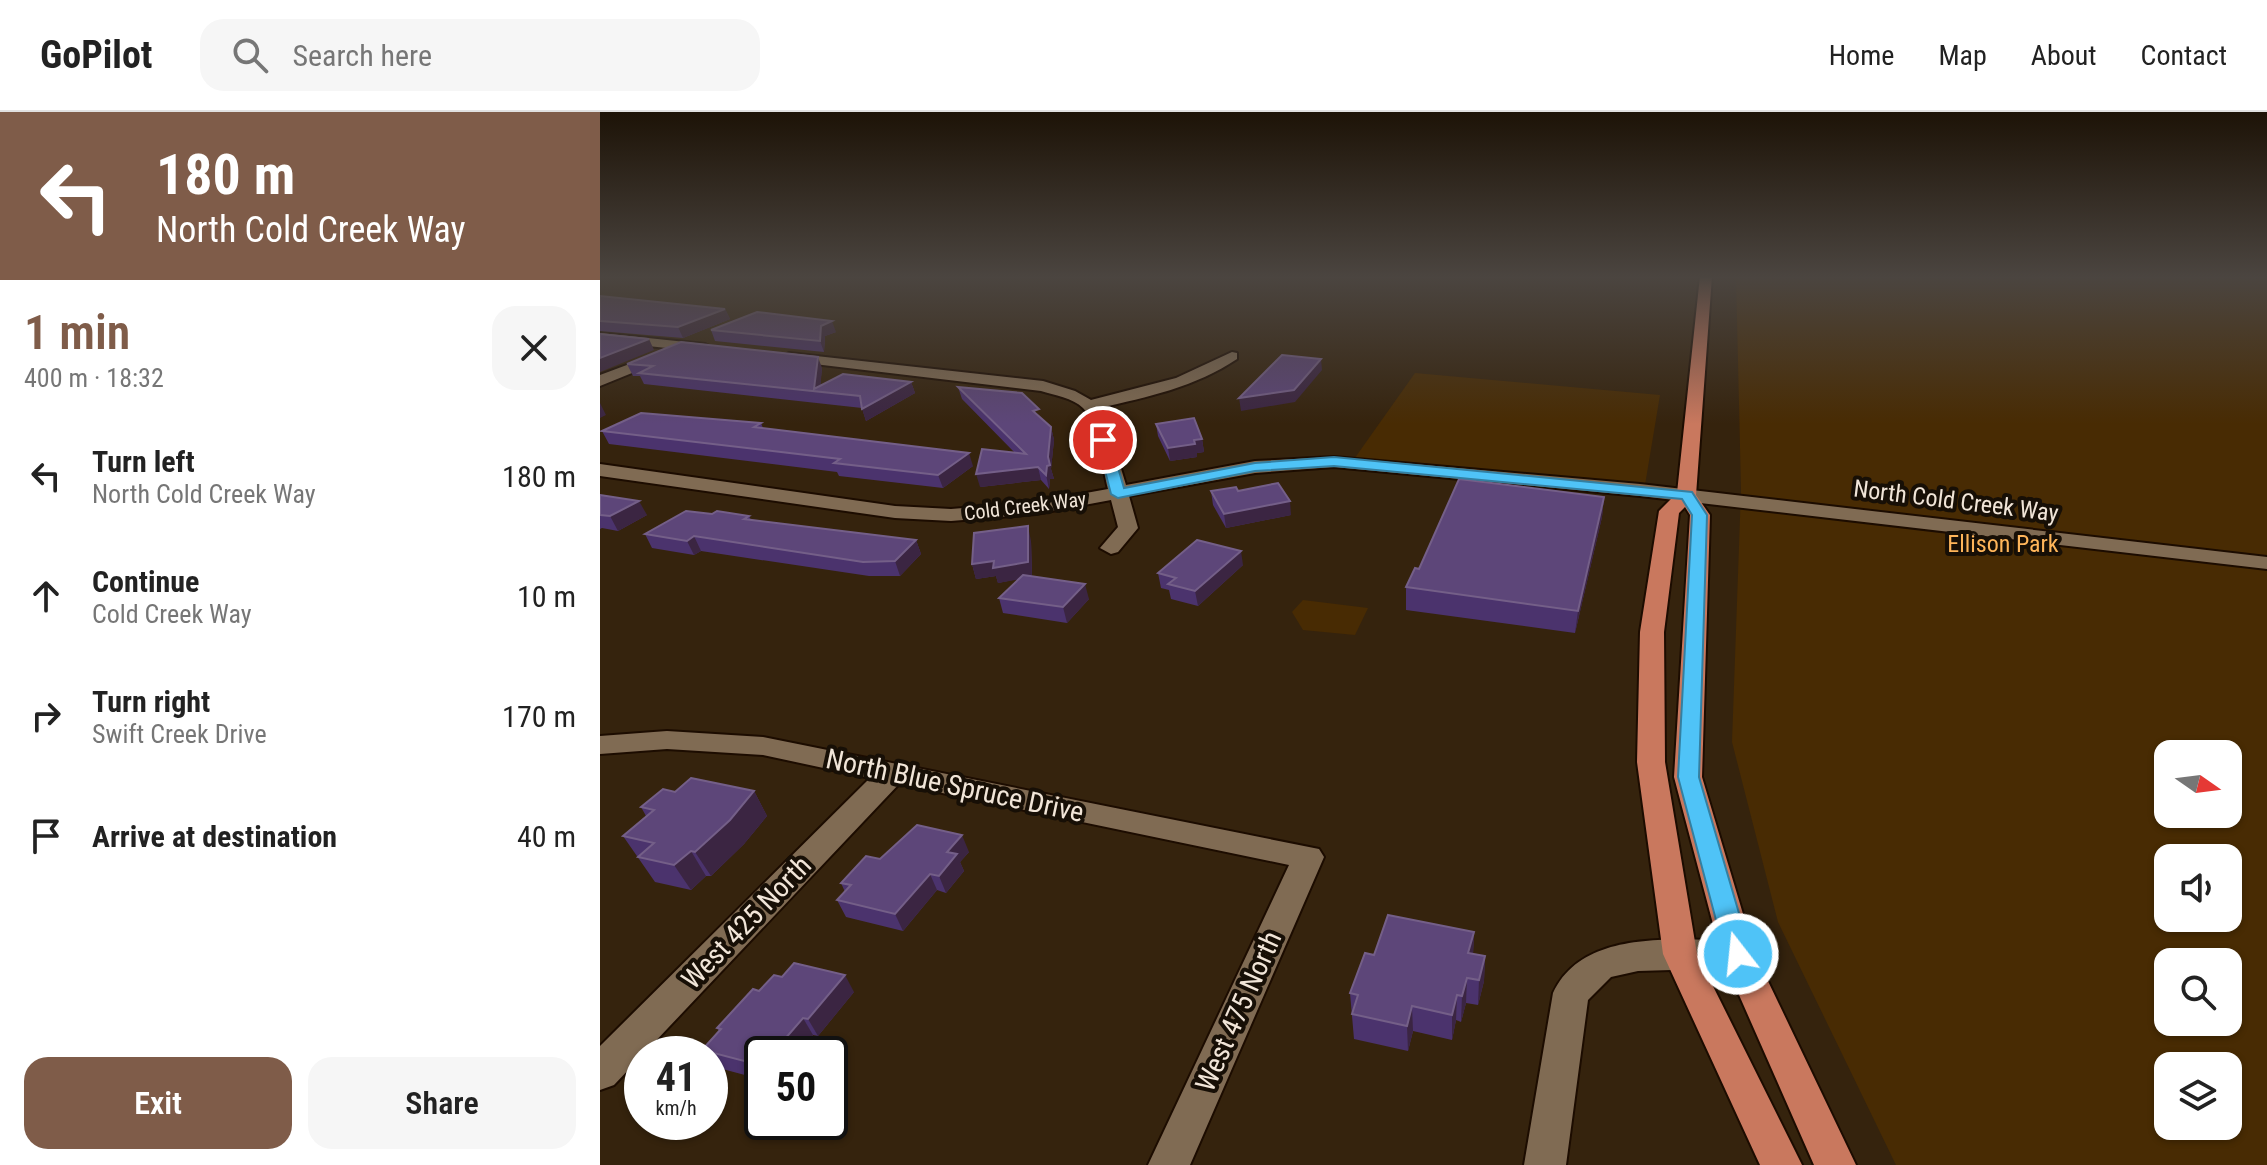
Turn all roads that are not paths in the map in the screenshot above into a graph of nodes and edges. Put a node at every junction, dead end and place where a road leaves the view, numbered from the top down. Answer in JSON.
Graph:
{"nodes":[{"id":1,"x":1702,"y":325,"type":"edge"},
{"id":2,"x":600,"y":337,"type":"edge"},
{"id":3,"x":714,"y":342,"type":"edge"},
{"id":4,"x":685,"y":346,"type":"junction"},
{"id":5,"x":777,"y":355,"type":"edge"},
{"id":6,"x":1233,"y":363,"type":"dead end"},
{"id":7,"x":600,"y":381,"type":"edge"},
{"id":8,"x":1089,"y":405,"type":"junction"},
{"id":9,"x":600,"y":470,"type":"edge"},
{"id":10,"x":1640,"y":490,"type":"joint"},
{"id":11,"x":1118,"y":494,"type":"junction"},
{"id":12,"x":1686,"y":495,"type":"junction"},
{"id":13,"x":1111,"y":548,"type":"dead end"},
{"id":14,"x":2267,"y":563,"type":"edge"},
{"id":15,"x":600,"y":745,"type":"edge"},
{"id":16,"x":893,"y":772,"type":"junction"},
{"id":17,"x":1308,"y":857,"type":"joint"},
{"id":18,"x":1680,"y":954,"type":"junction"},
{"id":19,"x":1738,"y":954,"type":"junction"},
{"id":20,"x":600,"y":1072,"type":"edge"},
{"id":21,"x":1169,"y":1165,"type":"edge"},
{"id":22,"x":1545,"y":1165,"type":"edge"},
{"id":23,"x":1781,"y":1165,"type":"edge"},
{"id":24,"x":1835,"y":1165,"type":"edge"}],
"edges":[{"from":1,"to":12,"type":"main road"},
{"from":2,"to":4,"type":"street"},
{"from":3,"to":4,"type":"street"},
{"from":4,"to":7,"type":"street"},
{"from":5,"to":8,"type":"street"},
{"from":6,"to":8,"type":"street"},
{"from":8,"to":11,"type":"street"},
{"from":9,"to":11,"type":"street","name":"Cold Creek Way"},
{"from":10,"to":11,"type":"street","name":"Cold Creek Way"},
{"from":10,"to":12,"type":"street","name":"North Cold Creek Way"},
{"from":11,"to":13,"type":"street"},
{"from":12,"to":14,"type":"street","name":"North Cold Creek Way"},
{"from":12,"to":18,"type":"main road"},
{"from":12,"to":19,"type":"main road"},
{"from":15,"to":16,"type":"street","name":"North Blue Spruce Drive"},
{"from":16,"to":17,"type":"street","name":"North Blue Spruce Drive"},
{"from":16,"to":20,"type":"street","name":"West 425 North"},
{"from":17,"to":21,"type":"street","name":"West 475 North"},
{"from":18,"to":19,"type":"street"},
{"from":18,"to":22,"type":"street"},
{"from":18,"to":23,"type":"main road"},
{"from":19,"to":24,"type":"main road"}]}
